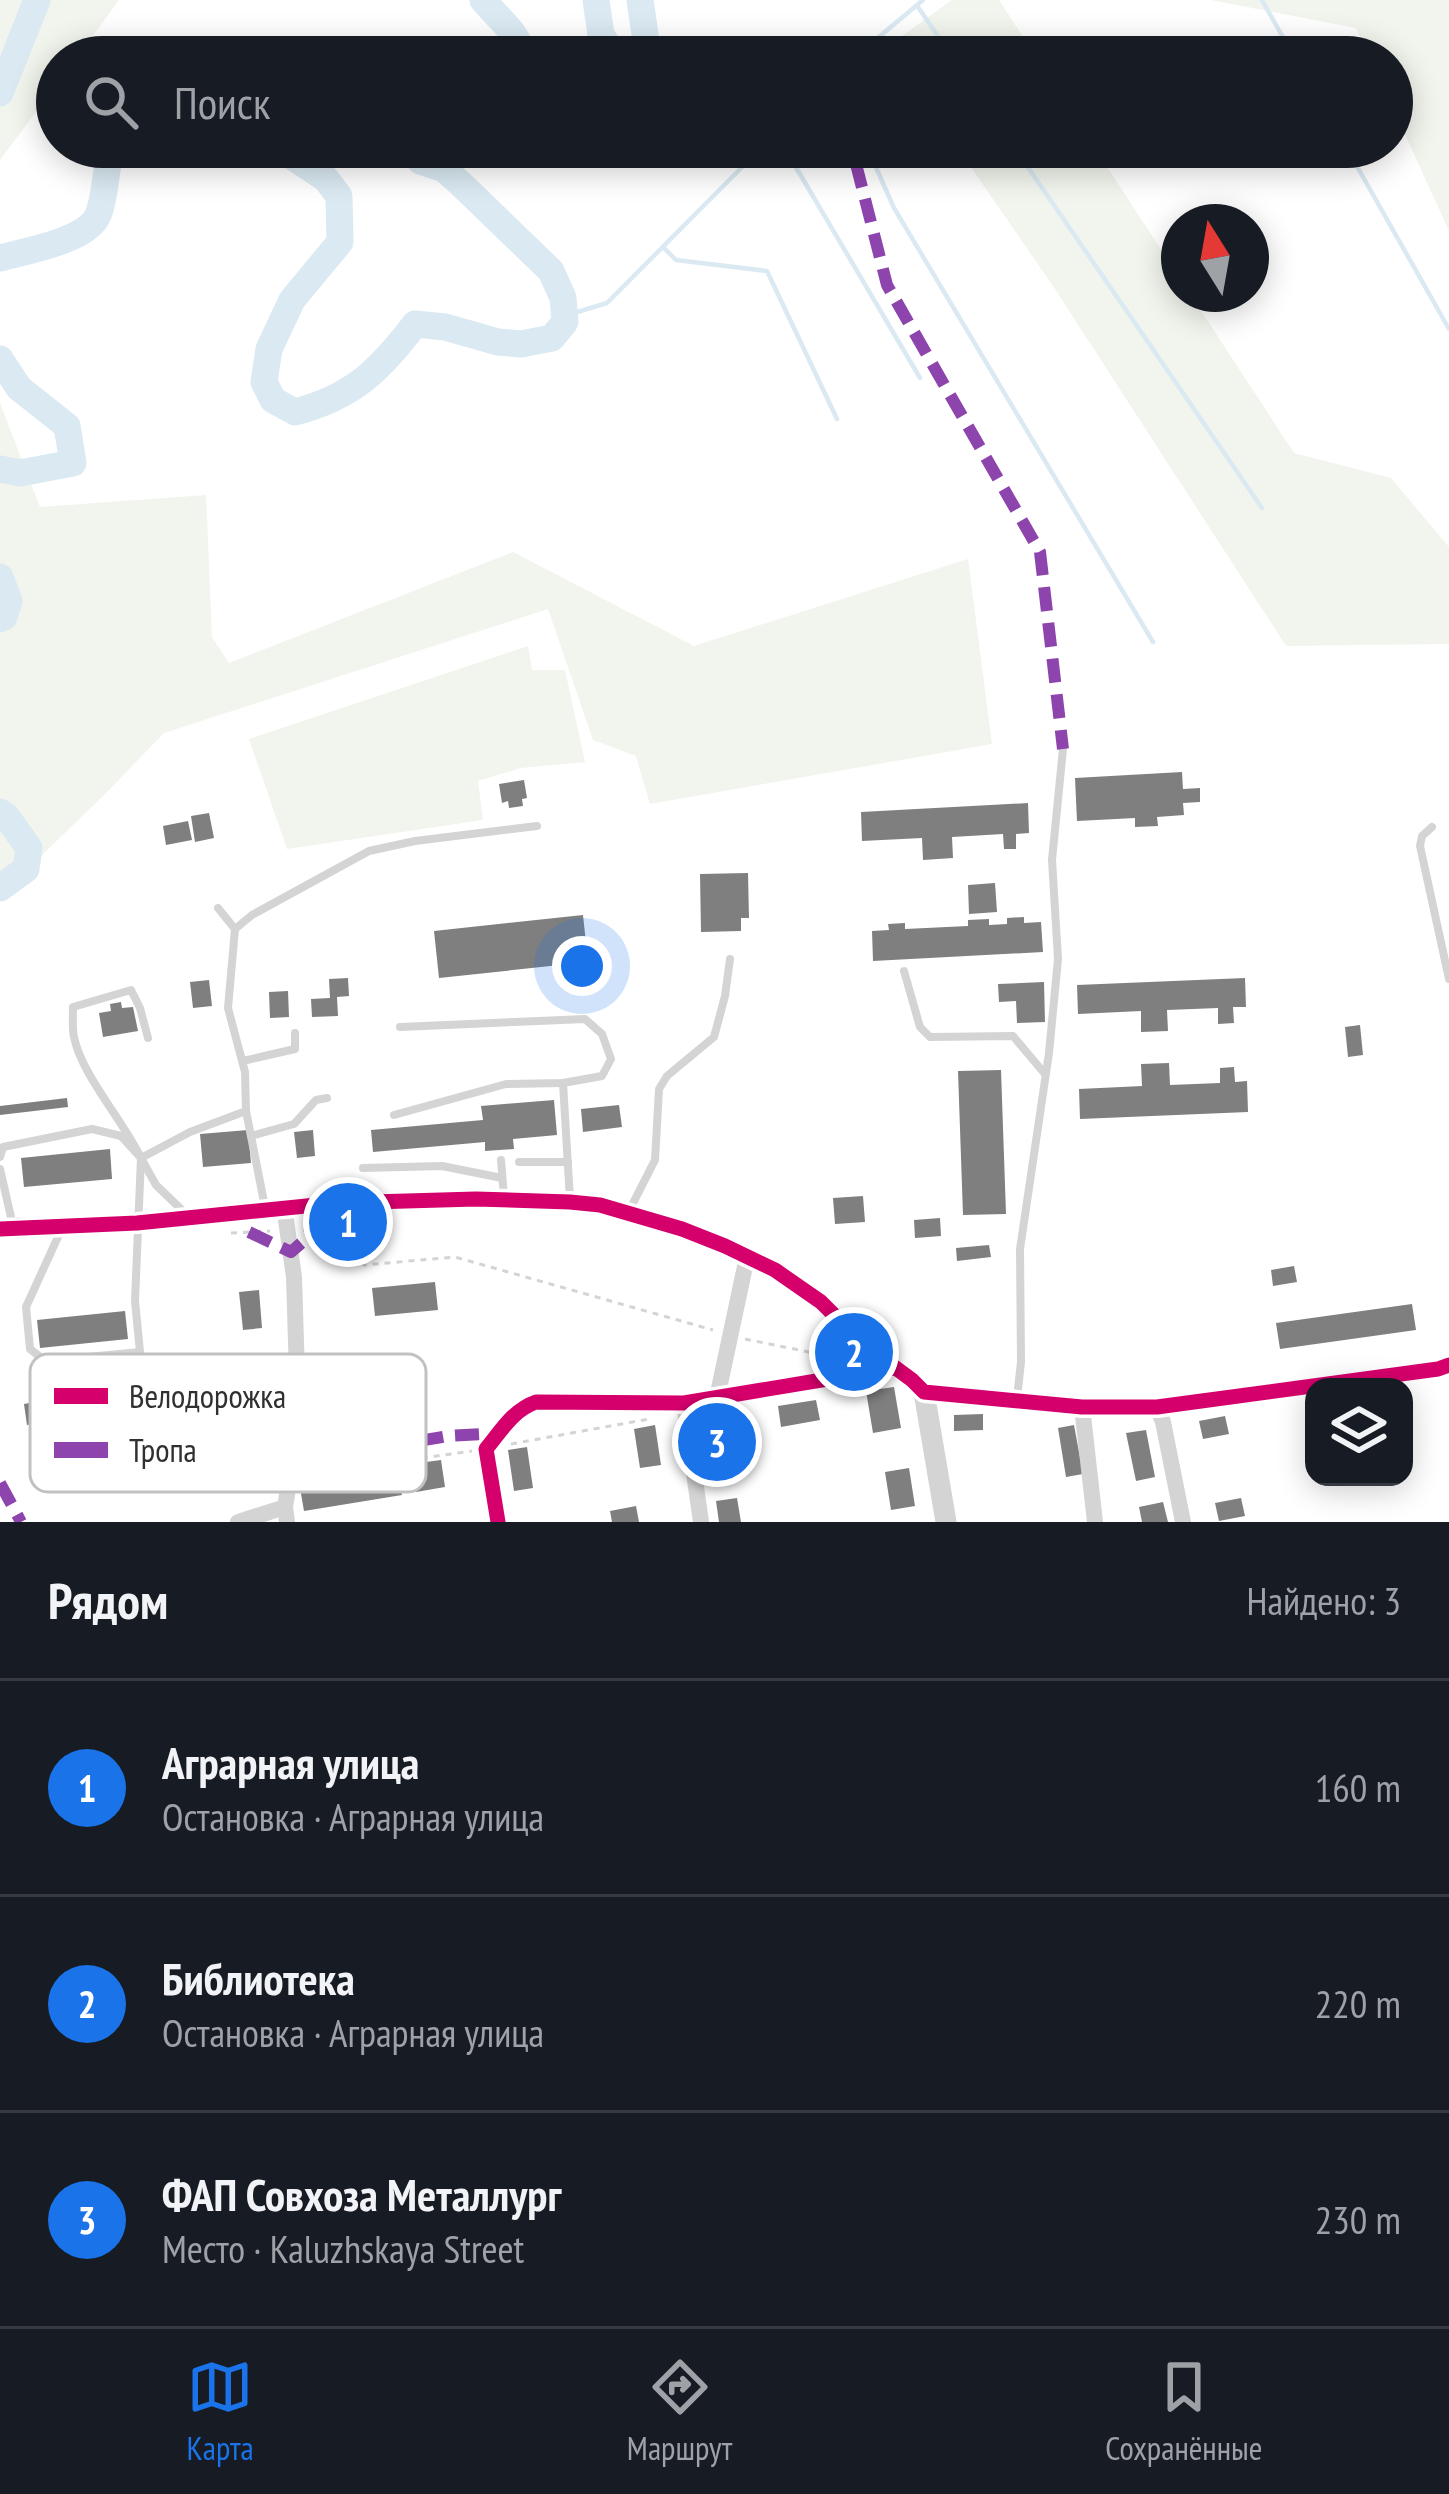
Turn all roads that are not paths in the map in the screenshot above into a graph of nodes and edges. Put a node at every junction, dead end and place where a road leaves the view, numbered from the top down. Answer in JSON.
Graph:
{"nodes":[{"id":1,"x":1063,"y":749,"type":"dead end"},
{"id":2,"x":537,"y":826,"type":"dead end"},
{"id":3,"x":1432,"y":827,"type":"dead end"},
{"id":4,"x":218,"y":908,"type":"dead end"},
{"id":5,"x":235,"y":929,"type":"junction"},
{"id":6,"x":730,"y":959,"type":"dead end"},
{"id":7,"x":904,"y":971,"type":"dead end"},
{"id":8,"x":1449,"y":980,"type":"edge"},
{"id":9,"x":400,"y":1027,"type":"dead end"},
{"id":10,"x":295,"y":1033,"type":"dead end"},
{"id":11,"x":148,"y":1038,"type":"dead end"},
{"id":12,"x":242,"y":1061,"type":"junction"},
{"id":13,"x":1046,"y":1075,"type":"junction"},
{"id":14,"x":563,"y":1083,"type":"junction"},
{"id":15,"x":327,"y":1098,"type":"dead end"},
{"id":16,"x":246,"y":1111,"type":"junction"},
{"id":17,"x":394,"y":1114,"type":"dead end"},
{"id":18,"x":251,"y":1136,"type":"junction"},
{"id":19,"x":0,"y":1157,"type":"edge"},
{"id":20,"x":140,"y":1158,"type":"junction"},
{"id":21,"x":501,"y":1160,"type":"dead end"},
{"id":22,"x":519,"y":1162,"type":"dead end"},
{"id":23,"x":568,"y":1162,"type":"junction"},
{"id":24,"x":363,"y":1168,"type":"dead end"},
{"id":25,"x":0,"y":1169,"type":"edge"},
{"id":26,"x":503,"y":1189,"type":"junction"},
{"id":27,"x":570,"y":1202,"type":"junction"},
{"id":28,"x":275,"y":1207,"type":"junction"},
{"id":29,"x":628,"y":1212,"type":"junction"},
{"id":30,"x":189,"y":1217,"type":"junction"},
{"id":31,"x":137,"y":1223,"type":"junction"},
{"id":32,"x":62,"y":1226,"type":"junction"},
{"id":33,"x":7,"y":1228,"type":"edge"},
{"id":34,"x":747,"y":1256,"type":"junction"},
{"id":35,"x":37,"y":1354,"type":"edge"},
{"id":36,"x":119,"y":1354,"type":"edge"},
{"id":37,"x":296,"y":1354,"type":"edge"},
{"id":38,"x":886,"y":1369,"type":"junction"},
{"id":39,"x":1445,"y":1372,"type":"edge"},
{"id":40,"x":924,"y":1392,"type":"junction"},
{"id":41,"x":717,"y":1398,"type":"junction"},
{"id":42,"x":1017,"y":1400,"type":"junction"},
{"id":43,"x":1082,"y":1407,"type":"junction"},
{"id":44,"x":1156,"y":1407,"type":"junction"},
{"id":45,"x":685,"y":1408,"type":"junction"},
{"id":46,"x":286,"y":1514,"type":"edge"},
{"id":47,"x":238,"y":1522,"type":"edge"},
{"id":48,"x":498,"y":1522,"type":"edge"},
{"id":49,"x":701,"y":1522,"type":"edge"},
{"id":50,"x":946,"y":1522,"type":"edge"},
{"id":51,"x":1095,"y":1522,"type":"edge"},
{"id":52,"x":1183,"y":1522,"type":"edge"}],
"edges":[{"from":1,"to":13,"type":"lane"},
{"from":2,"to":5,"type":"lane"},
{"from":3,"to":8,"type":"lane"},
{"from":4,"to":5,"type":"lane"},
{"from":5,"to":12,"type":"lane"},
{"from":6,"to":29,"type":"lane"},
{"from":7,"to":13,"type":"lane"},
{"from":9,"to":14,"type":"lane"},
{"from":10,"to":12,"type":"lane"},
{"from":11,"to":20,"type":"lane"},
{"from":12,"to":16,"type":"lane"},
{"from":13,"to":42,"type":"lane"},
{"from":14,"to":17,"type":"lane"},
{"from":14,"to":23,"type":"lane"},
{"from":15,"to":18,"type":"lane"},
{"from":16,"to":18,"type":"lane"},
{"from":16,"to":20,"type":"lane"},
{"from":18,"to":28,"type":"lane"},
{"from":19,"to":20,"type":"lane"},
{"from":20,"to":30,"type":"lane"},
{"from":20,"to":31,"type":"lane"},
{"from":21,"to":26,"type":"lane"},
{"from":22,"to":23,"type":"lane"},
{"from":23,"to":27,"type":"lane"},
{"from":24,"to":26,"type":"lane"},
{"from":25,"to":33,"type":"lane"},
{"from":26,"to":27,"type":"street"},
{"from":26,"to":28,"type":"street"},
{"from":27,"to":29,"type":"street"},
{"from":28,"to":30,"type":"street"},
{"from":28,"to":37,"type":"street"},
{"from":29,"to":34,"type":"street"},
{"from":30,"to":31,"type":"street"},
{"from":31,"to":32,"type":"street"},
{"from":31,"to":36,"type":"lane"},
{"from":32,"to":33,"type":"street"},
{"from":32,"to":35,"type":"lane"},
{"from":34,"to":38,"type":"street"},
{"from":34,"to":41,"type":"street"},
{"from":38,"to":40,"type":"street"},
{"from":38,"to":41,"type":"street"},
{"from":39,"to":44,"type":"street"},
{"from":40,"to":42,"type":"street"},
{"from":40,"to":50,"type":"street"},
{"from":41,"to":45,"type":"street"},
{"from":42,"to":43,"type":"street"},
{"from":43,"to":44,"type":"street"},
{"from":43,"to":51,"type":"street"},
{"from":44,"to":52,"type":"street"},
{"from":45,"to":48,"type":"street"},
{"from":45,"to":49,"type":"street"},
{"from":46,"to":47,"type":"street"}]}
